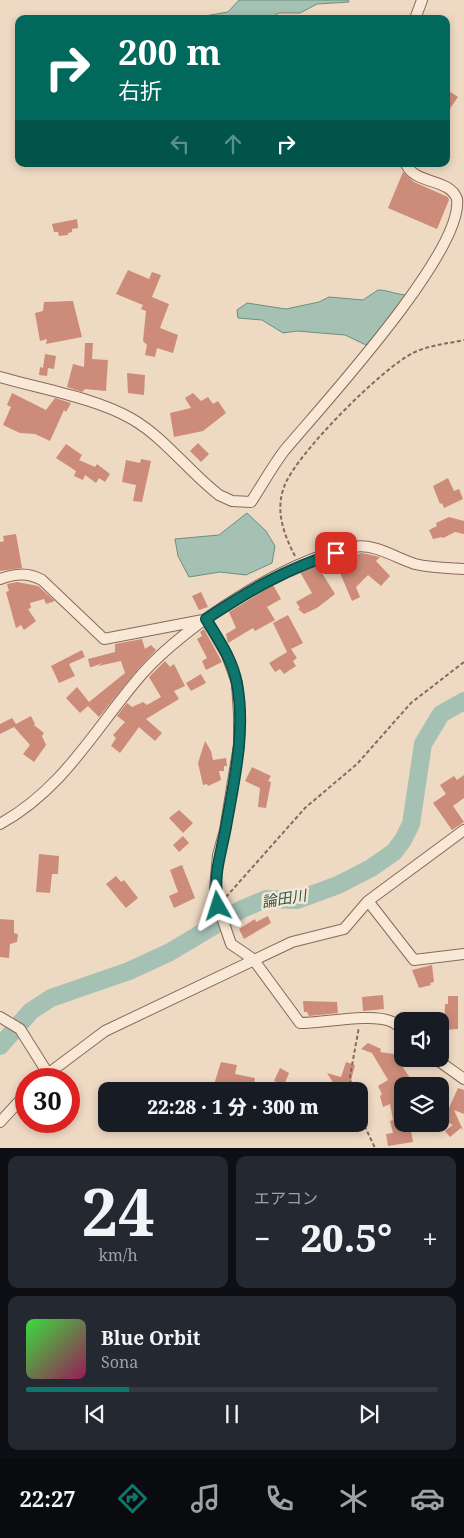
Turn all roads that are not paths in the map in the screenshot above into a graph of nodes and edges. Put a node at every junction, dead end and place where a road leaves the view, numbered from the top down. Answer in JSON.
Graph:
{"nodes":[{"id":1,"x":422,"y":0,"type":"edge"},
{"id":2,"x":416,"y":15,"type":"edge"},
{"id":3,"x":409,"y":167,"type":"edge"},
{"id":4,"x":0,"y":377,"type":"edge"},
{"id":5,"x":464,"y":568,"type":"edge"},
{"id":6,"x":0,"y":579,"type":"edge"},
{"id":7,"x":206,"y":619,"type":"junction"},
{"id":8,"x":0,"y":824,"type":"edge"},
{"id":9,"x":464,"y":830,"type":"edge"},
{"id":10,"x":368,"y":901,"type":"junction"},
{"id":11,"x":464,"y":954,"type":"edge"},
{"id":12,"x":253,"y":959,"type":"junction"},
{"id":13,"x":2,"y":1017,"type":"edge"},
{"id":14,"x":394,"y":1023,"type":"edge"},
{"id":15,"x":447,"y":1067,"type":"edge"},
{"id":16,"x":40,"y":1068,"type":"edge"},
{"id":17,"x":55,"y":1068,"type":"edge"},
{"id":18,"x":464,"y":1079,"type":"edge"},
{"id":19,"x":15,"y":1106,"type":"edge"},
{"id":20,"x":0,"y":1122,"type":"edge"}],
"edges":[{"from":1,"to":2,"type":"street"},
{"from":3,"to":4,"type":"street"},
{"from":5,"to":7,"type":"street"},
{"from":6,"to":7,"type":"street"},
{"from":7,"to":8,"type":"street"},
{"from":7,"to":12,"type":"street"},
{"from":9,"to":10,"type":"street"},
{"from":10,"to":11,"type":"street"},
{"from":10,"to":12,"type":"street"},
{"from":12,"to":14,"type":"street"},
{"from":12,"to":17,"type":"street"},
{"from":13,"to":16,"type":"street"},
{"from":15,"to":18,"type":"street"},
{"from":19,"to":20,"type":"street"}]}
